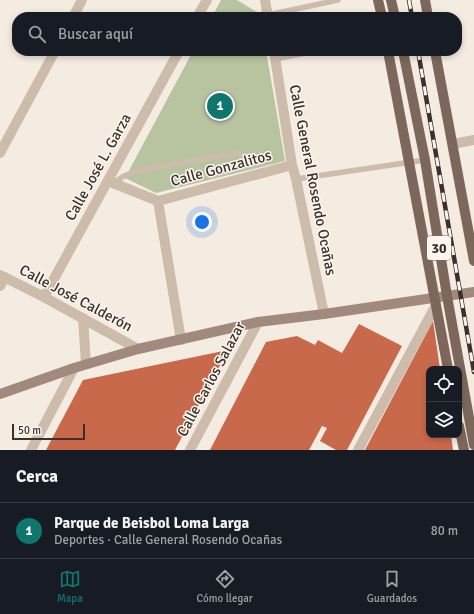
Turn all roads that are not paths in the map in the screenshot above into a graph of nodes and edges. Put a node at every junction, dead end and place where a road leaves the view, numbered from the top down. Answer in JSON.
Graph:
{"nodes":[{"id":1,"x":82,"y":0,"type":"edge"},
{"id":2,"x":207,"y":0,"type":"edge"},
{"id":3,"x":338,"y":0,"type":"edge"},
{"id":4,"x":378,"y":0,"type":"edge"},
{"id":5,"x":391,"y":0,"type":"edge"},
{"id":6,"x":425,"y":0,"type":"edge"},
{"id":7,"x":263,"y":1,"type":"edge"},
{"id":8,"x":76,"y":12,"type":"edge"},
{"id":9,"x":200,"y":12,"type":"edge"},
{"id":10,"x":267,"y":12,"type":"edge"},
{"id":11,"x":286,"y":12,"type":"edge"},
{"id":12,"x":381,"y":12,"type":"edge"},
{"id":13,"x":394,"y":12,"type":"edge"},
{"id":14,"x":427,"y":12,"type":"edge"},
{"id":15,"x":52,"y":56,"type":"edge"},
{"id":16,"x":176,"y":56,"type":"edge"},
{"id":17,"x":274,"y":56,"type":"edge"},
{"id":18,"x":389,"y":56,"type":"edge"},
{"id":19,"x":404,"y":56,"type":"edge"},
{"id":20,"x":436,"y":56,"type":"edge"},
{"id":21,"x":474,"y":140,"type":"edge"},
{"id":22,"x":453,"y":144,"type":"junction"},
{"id":23,"x":240,"y":152,"type":"dead end"},
{"id":24,"x":0,"y":153,"type":"edge"},
{"id":25,"x":425,"y":160,"type":"junction"},
{"id":26,"x":409,"y":162,"type":"junction"},
{"id":27,"x":292,"y":165,"type":"junction"},
{"id":28,"x":296,"y":179,"type":"junction"},
{"id":29,"x":110,"y":182,"type":"junction"},
{"id":30,"x":158,"y":201,"type":"junction"},
{"id":31,"x":474,"y":261,"type":"edge"},
{"id":32,"x":2,"y":280,"type":"edge"},
{"id":33,"x":474,"y":292,"type":"edge"},
{"id":34,"x":447,"y":296,"type":"junction"},
{"id":35,"x":44,"y":297,"type":"junction"},
{"id":36,"x":436,"y":301,"type":"junction"},
{"id":37,"x":324,"y":314,"type":"junction"},
{"id":38,"x":83,"y":318,"type":"junction"},
{"id":39,"x":258,"y":322,"type":"junction"},
{"id":40,"x":181,"y":340,"type":"junction"},
{"id":41,"x":138,"y":349,"type":"junction"},
{"id":42,"x":86,"y":364,"type":"junction"},
{"id":43,"x":447,"y":366,"type":"edge"},
{"id":44,"x":74,"y":368,"type":"junction"},
{"id":45,"x":0,"y":394,"type":"edge"},
{"id":46,"x":462,"y":438,"type":"edge"},
{"id":47,"x":474,"y":445,"type":"edge"},
{"id":48,"x":31,"y":450,"type":"edge"},
{"id":49,"x":190,"y":450,"type":"edge"},
{"id":50,"x":358,"y":450,"type":"edge"},
{"id":51,"x":464,"y":450,"type":"edge"}],
"edges":[{"from":1,"to":8,"type":"street"},
{"from":2,"to":9,"type":"street"},
{"from":3,"to":11,"type":"lane"},
{"from":4,"to":12,"type":"main road"},
{"from":5,"to":13,"type":"main road"},
{"from":6,"to":14,"type":"main road"},
{"from":7,"to":10,"type":"street"},
{"from":15,"to":24,"type":"street"},
{"from":16,"to":29,"type":"street","name":"Calle José L. Garza"},
{"from":17,"to":27,"type":"street","name":"Calle General Rosendo Ocañas"},
{"from":18,"to":26,"type":"main road","number":"30"},
{"from":19,"to":25,"type":"main road","number":"30"},
{"from":20,"to":22,"type":"main road","number":"30"},
{"from":21,"to":22,"type":"street"},
{"from":22,"to":31,"type":"main road","number":"30"},
{"from":23,"to":29,"type":"lane"},
{"from":25,"to":26,"type":"lane"},
{"from":25,"to":34,"type":"main road","number":"30"},
{"from":26,"to":28,"type":"lane"},
{"from":26,"to":36,"type":"main road","number":"30"},
{"from":27,"to":28,"type":"street","name":"Calle General Rosendo Ocañas"},
{"from":27,"to":30,"type":"street","name":"Calle Gonzalitos"},
{"from":28,"to":37,"type":"street","name":"Calle General Rosendo Ocañas"},
{"from":29,"to":30,"type":"street"},
{"from":29,"to":35,"type":"street","name":"Calle José L. Garza"},
{"from":30,"to":40,"type":"street"},
{"from":32,"to":35,"type":"street","name":"Calle José Calderón"},
{"from":33,"to":34,"type":"main road"},
{"from":34,"to":36,"type":"main road"},
{"from":34,"to":47,"type":"main road","number":"30"},
{"from":35,"to":38,"type":"street","name":"Calle José Calderón"},
{"from":36,"to":37,"type":"main road"},
{"from":36,"to":43,"type":"main road"},
{"from":36,"to":50,"type":"street"},
{"from":37,"to":39,"type":"main road"},
{"from":38,"to":41,"type":"street","name":"Calle José Calderón"},
{"from":38,"to":42,"type":"street"},
{"from":39,"to":40,"type":"main road"},
{"from":39,"to":49,"type":"street","name":"Calle Carlos Salazar"},
{"from":40,"to":41,"type":"main road"},
{"from":41,"to":42,"type":"main road"},
{"from":42,"to":44,"type":"main road"},
{"from":44,"to":45,"type":"main road"},
{"from":44,"to":48,"type":"street"},
{"from":46,"to":51,"type":"main road"}]}
